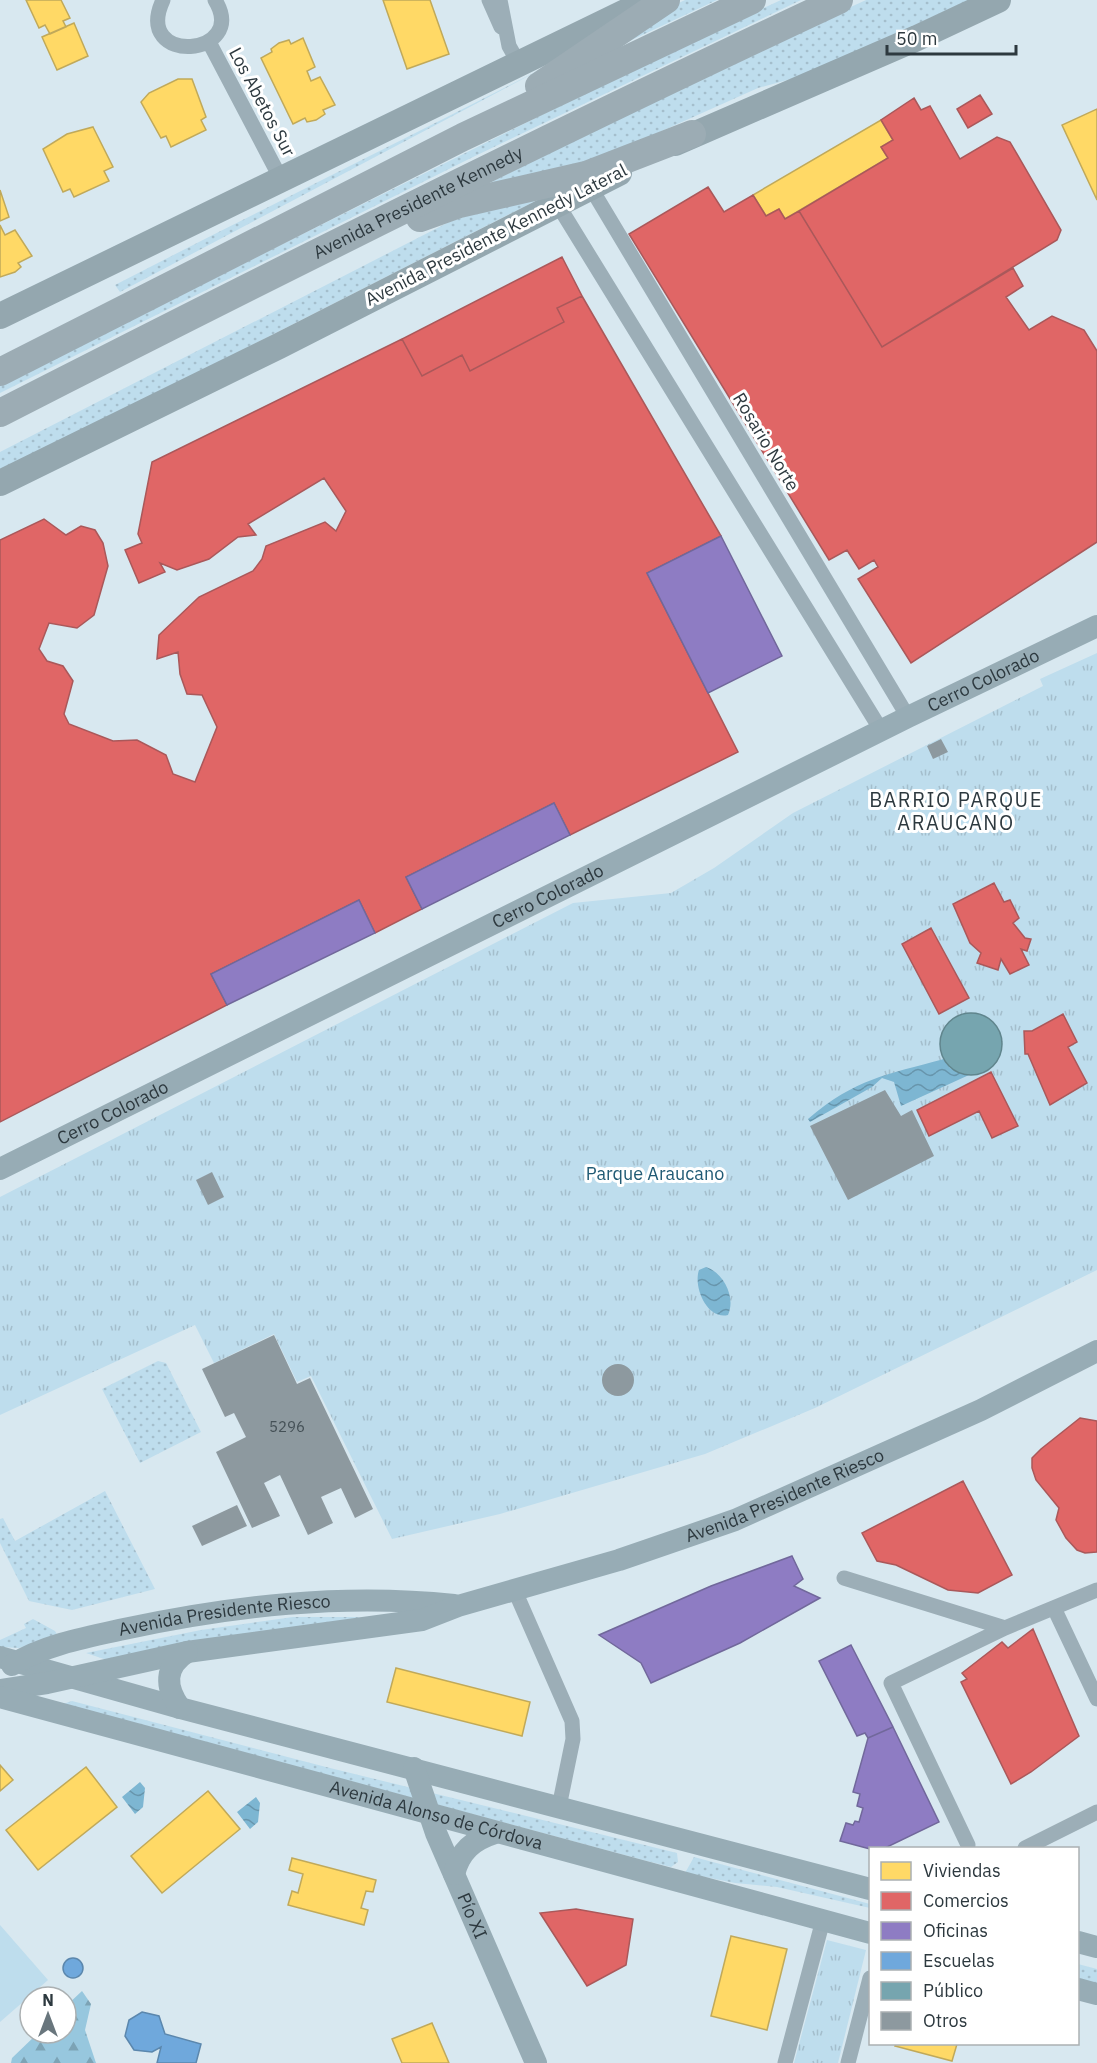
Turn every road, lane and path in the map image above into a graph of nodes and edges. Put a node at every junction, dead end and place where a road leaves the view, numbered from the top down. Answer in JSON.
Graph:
{"nodes":[{"id":1,"x":163,"y":0,"type":"edge"},
{"id":2,"x":215,"y":0,"type":"edge"},
{"id":3,"x":489,"y":0,"type":"edge"},
{"id":4,"x":500,"y":0,"type":"edge"},
{"id":5,"x":650,"y":0,"type":"edge"},
{"id":6,"x":666,"y":0,"type":"edge"},
{"id":7,"x":752,"y":0,"type":"edge"},
{"id":8,"x":839,"y":0,"type":"edge"},
{"id":9,"x":998,"y":0,"type":"edge"},
{"id":10,"x":506,"y":35,"type":"junction"},
{"id":11,"x":209,"y":42,"type":"junction"},
{"id":12,"x":518,"y":62,"type":"junction"},
{"id":13,"x":692,"y":134,"type":"junction"},
{"id":14,"x":463,"y":137,"type":"junction"},
{"id":15,"x":282,"y":181,"type":"junction"},
{"id":16,"x":591,"y":188,"type":"junction"},
{"id":17,"x":558,"y":206,"type":"junction"},
{"id":18,"x":283,"y":268,"type":"junction"},
{"id":19,"x":0,"y":316,"type":"edge"},
{"id":20,"x":97,"y":322,"type":"junction"},
{"id":21,"x":0,"y":358,"type":"edge"},
{"id":22,"x":0,"y":372,"type":"edge"},
{"id":23,"x":3,"y":412,"type":"edge"},
{"id":24,"x":0,"y":483,"type":"edge"},
{"id":25,"x":1097,"y":626,"type":"edge"},
{"id":26,"x":908,"y":717,"type":"junction"},
{"id":27,"x":880,"y":730,"type":"junction"},
{"id":28,"x":0,"y":1169,"type":"edge"},
{"id":29,"x":1097,"y":1352,"type":"edge"},
{"id":30,"x":844,"y":1578,"type":"dead end"},
{"id":31,"x":1097,"y":1590,"type":"edge"},
{"id":32,"x":515,"y":1591,"type":"junction"},
{"id":33,"x":458,"y":1606,"type":"junction"},
{"id":34,"x":1054,"y":1608,"type":"junction"},
{"id":35,"x":1005,"y":1628,"type":"junction"},
{"id":36,"x":187,"y":1652,"type":"junction"},
{"id":37,"x":6,"y":1664,"type":"edge"},
{"id":38,"x":70,"y":1677,"type":"junction"},
{"id":39,"x":0,"y":1690,"type":"edge"},
{"id":40,"x":0,"y":1697,"type":"edge"},
{"id":41,"x":1097,"y":1699,"type":"edge"},
{"id":42,"x":180,"y":1708,"type":"junction"},
{"id":43,"x":414,"y":1768,"type":"junction"},
{"id":44,"x":559,"y":1807,"type":"junction"},
{"id":45,"x":1097,"y":1812,"type":"edge"},
{"id":46,"x":429,"y":1815,"type":"junction"},
{"id":47,"x":495,"y":1833,"type":"junction"},
{"id":48,"x":968,"y":1845,"type":"dead end"},
{"id":49,"x":1027,"y":1847,"type":"edge"},
{"id":50,"x":454,"y":1874,"type":"junction"},
{"id":51,"x":869,"y":1889,"type":"edge"},
{"id":52,"x":823,"y":1920,"type":"junction"},
{"id":53,"x":866,"y":1930,"type":"edge"},
{"id":54,"x":1079,"y":1942,"type":"edge"},
{"id":55,"x":1097,"y":1947,"type":"edge"},
{"id":56,"x":869,"y":1982,"type":"edge"},
{"id":57,"x":1079,"y":1990,"type":"edge"},
{"id":58,"x":1097,"y":1994,"type":"edge"},
{"id":59,"x":536,"y":2063,"type":"edge"},
{"id":60,"x":785,"y":2063,"type":"edge"},
{"id":61,"x":848,"y":2063,"type":"edge"}],
"edges":[{"from":1,"to":11,"type":"street"},
{"from":2,"to":11,"type":"street"},
{"from":3,"to":10,"type":"street"},
{"from":4,"to":10,"type":"street"},
{"from":5,"to":12,"type":"main road"},
{"from":6,"to":14,"type":"highway"},
{"from":7,"to":14,"type":"highway","name":"Avenida Presidente Kennedy"},
{"from":8,"to":18,"type":"highway","name":"Avenida Presidente Kennedy"},
{"from":9,"to":13,"type":"main road","name":"Avenida Presidente Kennedy Lateral"},
{"from":10,"to":12,"type":"street"},
{"from":11,"to":15,"type":"street","name":"Los Abetos Sur"},
{"from":12,"to":15,"type":"main road"},
{"from":13,"to":16,"type":"main road","name":"Avenida Presidente Kennedy Lateral"},
{"from":13,"to":18,"type":"highway"},
{"from":14,"to":20,"type":"highway","name":"Avenida Presidente Kennedy"},
{"from":15,"to":19,"type":"main road"},
{"from":16,"to":17,"type":"main road","name":"Avenida Presidente Kennedy Lateral"},
{"from":16,"to":26,"type":"street","name":"Rosario Norte"},
{"from":17,"to":24,"type":"main road","name":"Avenida Presidente Kennedy Lateral"},
{"from":17,"to":27,"type":"street"},
{"from":18,"to":23,"type":"highway","name":"Avenida Presidente Kennedy"},
{"from":20,"to":21,"type":"highway"},
{"from":20,"to":22,"type":"highway","name":"Avenida Presidente Kennedy"},
{"from":25,"to":26,"type":"main road","name":"Cerro Colorado"},
{"from":26,"to":27,"type":"main road","name":"Cerro Colorado"},
{"from":27,"to":28,"type":"main road","name":"Cerro Colorado"},
{"from":29,"to":32,"type":"main road","name":"Avenida Presidente Riesco"},
{"from":30,"to":35,"type":"street"},
{"from":31,"to":34,"type":"street"},
{"from":32,"to":33,"type":"main road","name":"Avenida Presidente Riesco"},
{"from":32,"to":44,"type":"street"},
{"from":33,"to":36,"type":"main road","name":"Avenida Presidente Riesco"},
{"from":33,"to":37,"type":"main road","name":"Avenida Presidente Riesco"},
{"from":34,"to":35,"type":"street"},
{"from":34,"to":41,"type":"street"},
{"from":35,"to":48,"type":"street"},
{"from":36,"to":38,"type":"main road","name":"Avenida Presidente Riesco"},
{"from":36,"to":42,"type":"main road"},
{"from":37,"to":38,"type":"main road"},
{"from":38,"to":39,"type":"main road","name":"Avenida Presidente Riesco"},
{"from":38,"to":42,"type":"main road"},
{"from":40,"to":46,"type":"main road","name":"Avenida Alonso de Córdova"},
{"from":42,"to":43,"type":"main road"},
{"from":43,"to":44,"type":"main road"},
{"from":43,"to":46,"type":"main road","name":"Pío XI"},
{"from":44,"to":51,"type":"main road"},
{"from":45,"to":49,"type":"street"},
{"from":46,"to":47,"type":"main road","name":"Avenida Alonso de Córdova"},
{"from":46,"to":50,"type":"main road","name":"Pío XI"},
{"from":47,"to":50,"type":"main road"},
{"from":47,"to":52,"type":"main road","name":"Avenida Alonso de Córdova"},
{"from":50,"to":59,"type":"main road","name":"Pío XI"},
{"from":52,"to":53,"type":"main road","name":"Avenida Alonso de Córdova"},
{"from":52,"to":60,"type":"street"},
{"from":54,"to":55,"type":"main road"},
{"from":56,"to":61,"type":"street"},
{"from":57,"to":58,"type":"main road"}]}
